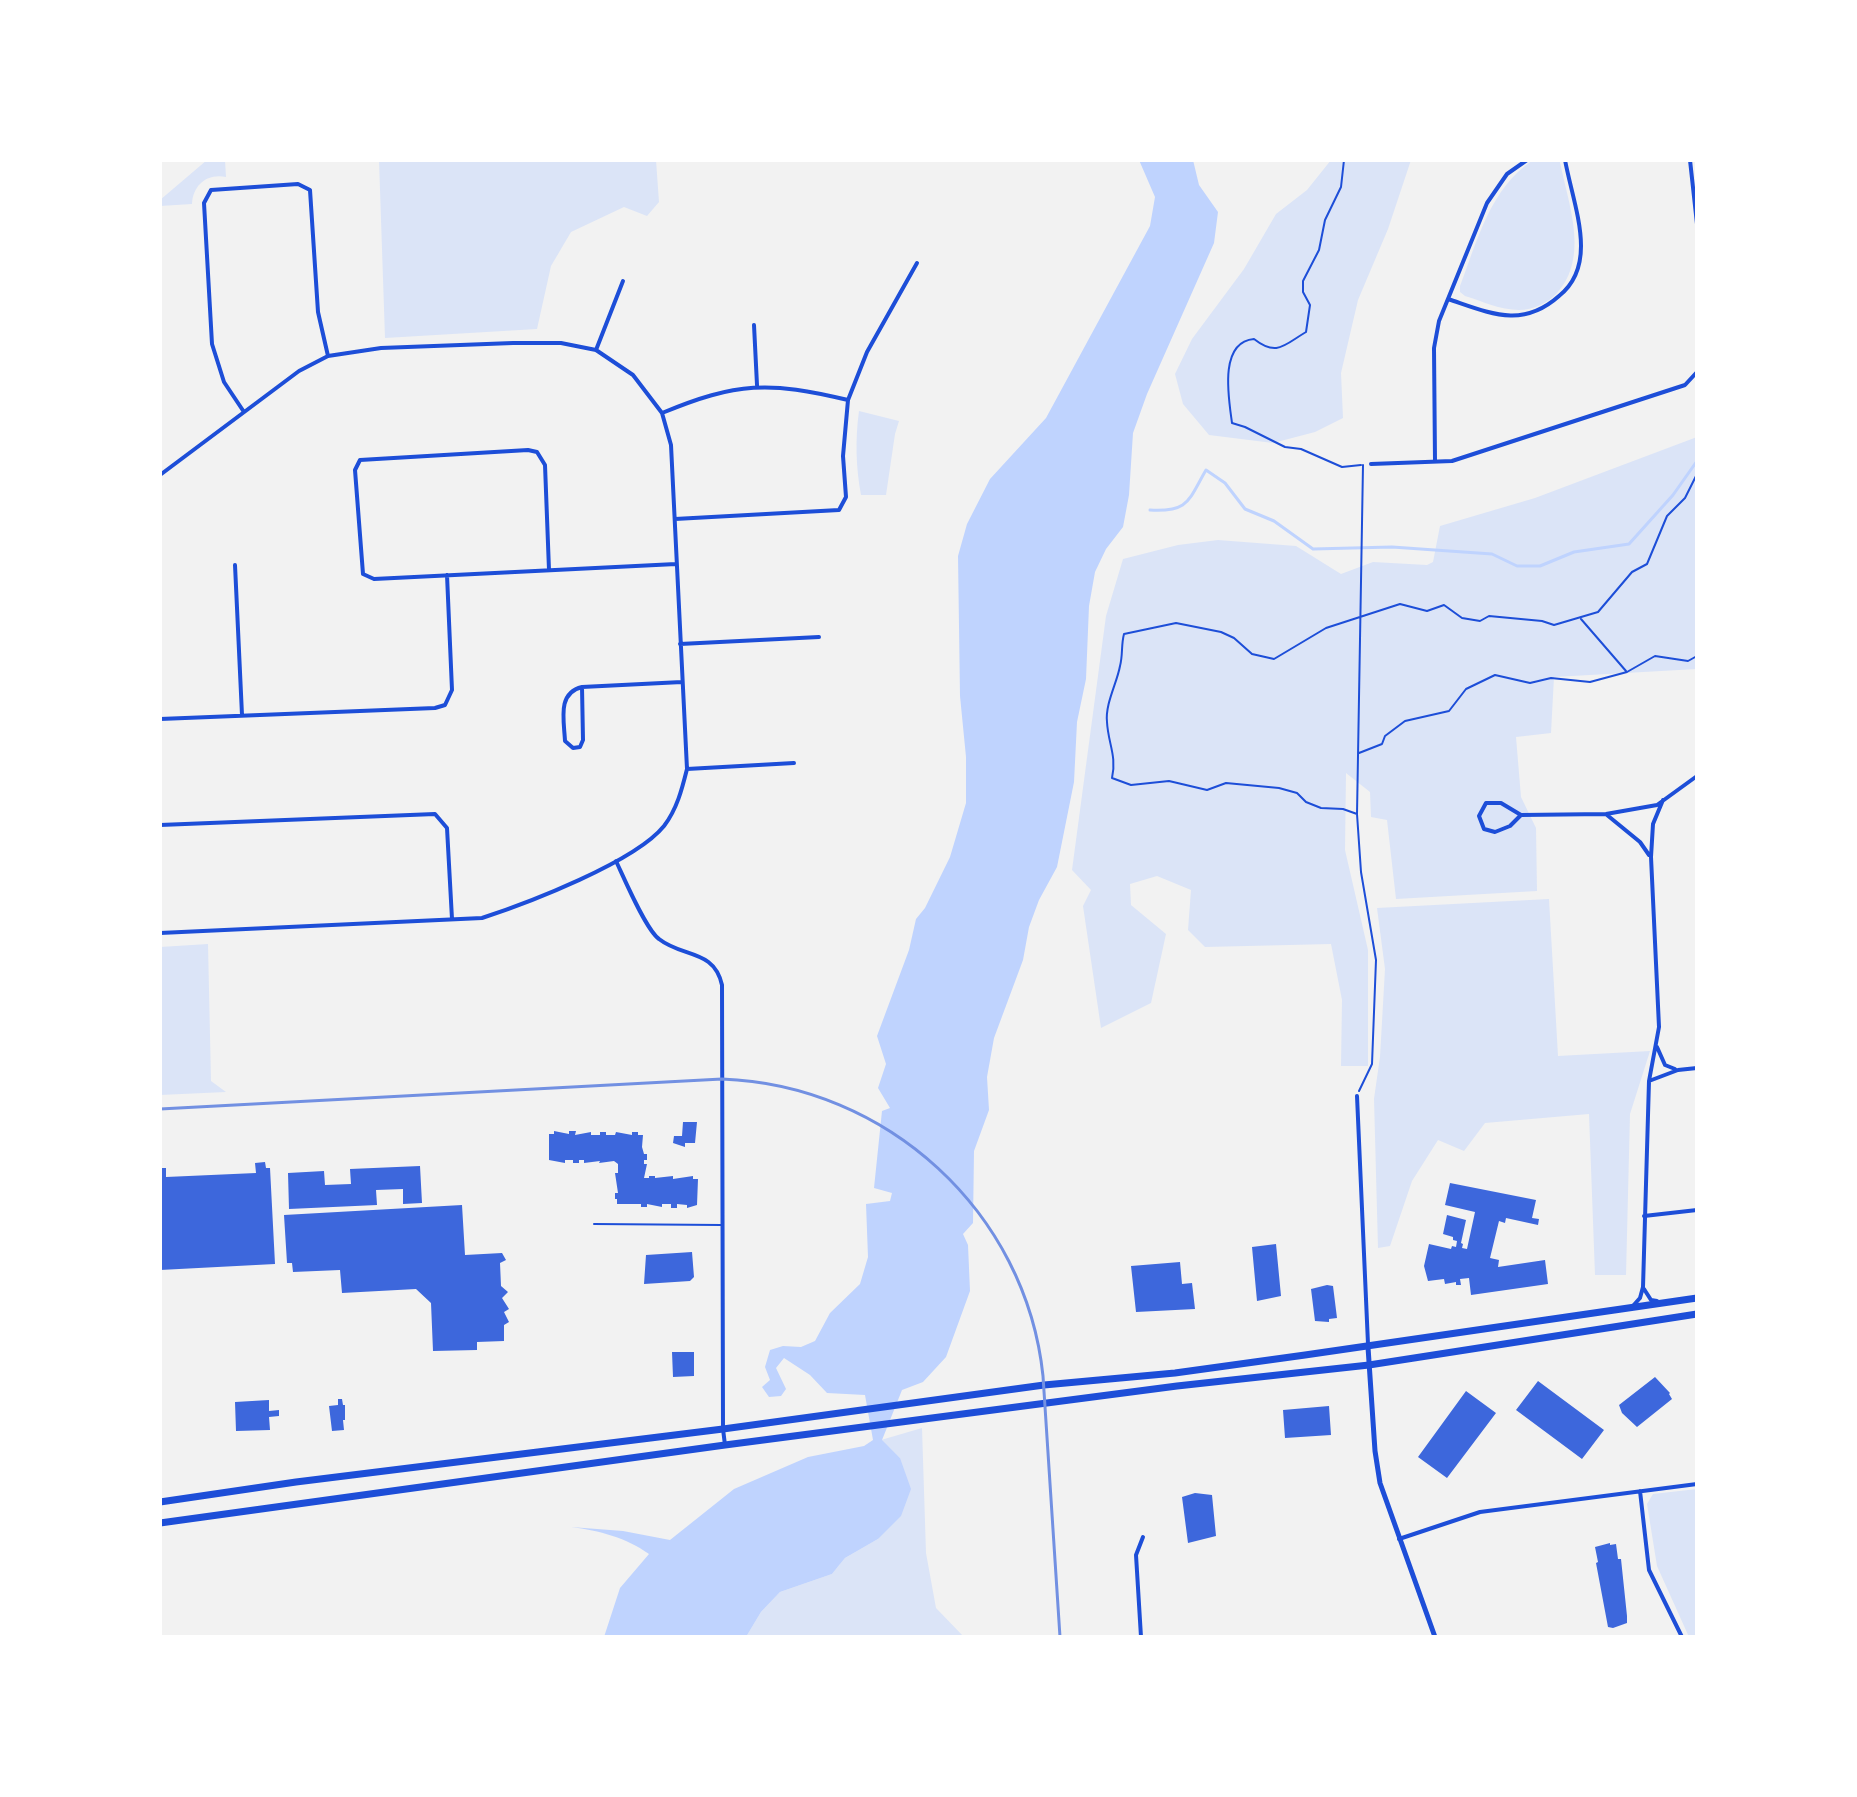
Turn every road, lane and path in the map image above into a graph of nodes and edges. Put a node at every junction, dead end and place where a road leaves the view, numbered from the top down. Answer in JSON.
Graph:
{"nodes":[{"id":1,"x":1344,"y":160,"type":"edge"},
{"id":2,"x":1527,"y":160,"type":"edge"},
{"id":3,"x":1565,"y":160,"type":"edge"},
{"id":4,"x":1690,"y":160,"type":"edge"},
{"id":5,"x":1697,"y":216,"type":"edge"},
{"id":6,"x":1697,"y":224,"type":"edge"},
{"id":7,"x":917,"y":263,"type":"dead end"},
{"id":8,"x":623,"y":281,"type":"dead end"},
{"id":9,"x":1448,"y":299,"type":"junction"},
{"id":10,"x":754,"y":325,"type":"dead end"},
{"id":11,"x":596,"y":350,"type":"junction"},
{"id":12,"x":328,"y":356,"type":"junction"},
{"id":13,"x":1697,"y":372,"type":"edge"},
{"id":14,"x":757,"y":385,"type":"junction"},
{"id":15,"x":848,"y":400,"type":"junction"},
{"id":16,"x":244,"y":412,"type":"junction"},
{"id":17,"x":662,"y":413,"type":"junction"},
{"id":18,"x":1435,"y":461,"type":"junction"},
{"id":19,"x":1371,"y":464,"type":"dead end"},
{"id":20,"x":1697,"y":474,"type":"edge"},
{"id":21,"x":160,"y":475,"type":"edge"},
{"id":22,"x":675,"y":519,"type":"junction"},
{"id":23,"x":676,"y":564,"type":"junction"},
{"id":24,"x":235,"y":565,"type":"dead end"},
{"id":25,"x":549,"y":570,"type":"junction"},
{"id":26,"x":447,"y":575,"type":"junction"},
{"id":27,"x":1580,"y":617,"type":"junction"},
{"id":28,"x":1360,"y":618,"type":"junction"},
{"id":29,"x":819,"y":637,"type":"dead end"},
{"id":30,"x":680,"y":644,"type":"junction"},
{"id":31,"x":1697,"y":656,"type":"edge"},
{"id":32,"x":1627,"y":672,"type":"junction"},
{"id":33,"x":682,"y":682,"type":"junction"},
{"id":34,"x":582,"y":687,"type":"junction"},
{"id":35,"x":242,"y":715,"type":"junction"},
{"id":36,"x":160,"y":719,"type":"edge"},
{"id":37,"x":1358,"y":753,"type":"junction"},
{"id":38,"x":794,"y":763,"type":"dead end"},
{"id":39,"x":687,"y":769,"type":"junction"},
{"id":40,"x":1697,"y":776,"type":"edge"},
{"id":41,"x":1663,"y":800,"type":"junction"},
{"id":42,"x":1357,"y":814,"type":"junction"},
{"id":43,"x":1606,"y":814,"type":"junction"},
{"id":44,"x":1521,"y":815,"type":"junction"},
{"id":45,"x":160,"y":825,"type":"edge"},
{"id":46,"x":1651,"y":857,"type":"junction"},
{"id":47,"x":616,"y":861,"type":"junction"},
{"id":48,"x":452,"y":919,"type":"junction"},
{"id":49,"x":160,"y":933,"type":"edge"},
{"id":50,"x":1656,"y":1046,"type":"junction"},
{"id":51,"x":1697,"y":1068,"type":"edge"},
{"id":52,"x":1678,"y":1070,"type":"junction"},
{"id":53,"x":1649,"y":1081,"type":"junction"},
{"id":54,"x":1357,"y":1096,"type":"joint"},
{"id":55,"x":1697,"y":1210,"type":"edge"},
{"id":56,"x":1644,"y":1216,"type":"junction"},
{"id":57,"x":594,"y":1224,"type":"dead end"},
{"id":58,"x":723,"y":1225,"type":"junction"},
{"id":59,"x":1643,"y":1287,"type":"junction"},
{"id":60,"x":1697,"y":1298,"type":"edge"},
{"id":61,"x":1665,"y":1303,"type":"junction"},
{"id":62,"x":1631,"y":1308,"type":"junction"},
{"id":63,"x":1697,"y":1314,"type":"edge"},
{"id":64,"x":1368,"y":1347,"type":"junction"},
{"id":65,"x":1369,"y":1365,"type":"junction"},
{"id":66,"x":1175,"y":1373,"type":"junction"},
{"id":67,"x":1177,"y":1386,"type":"junction"},
{"id":68,"x":723,"y":1429,"type":"junction"},
{"id":69,"x":725,"y":1445,"type":"junction"},
{"id":70,"x":1697,"y":1484,"type":"edge"},
{"id":71,"x":1640,"y":1491,"type":"junction"},
{"id":72,"x":160,"y":1502,"type":"edge"},
{"id":73,"x":160,"y":1523,"type":"edge"},
{"id":74,"x":1143,"y":1537,"type":"dead end"},
{"id":75,"x":1399,"y":1539,"type":"junction"},
{"id":76,"x":1141,"y":1637,"type":"edge"},
{"id":77,"x":1435,"y":1637,"type":"edge"},
{"id":78,"x":1682,"y":1637,"type":"edge"}],
"edges":[{"from":1,"to":28,"type":"path"},
{"from":2,"to":9,"type":"street"},
{"from":3,"to":9,"type":"street"},
{"from":4,"to":5,"type":"street"},
{"from":5,"to":6,"type":"street"},
{"from":7,"to":15,"type":"street"},
{"from":8,"to":11,"type":"street"},
{"from":9,"to":18,"type":"street"},
{"from":10,"to":14,"type":"street"},
{"from":11,"to":12,"type":"street"},
{"from":11,"to":17,"type":"street"},
{"from":12,"to":16,"type":"street"},
{"from":12,"to":16,"type":"street"},
{"from":13,"to":18,"type":"street"},
{"from":14,"to":15,"type":"street"},
{"from":14,"to":17,"type":"street"},
{"from":15,"to":22,"type":"street"},
{"from":16,"to":21,"type":"street"},
{"from":17,"to":22,"type":"street"},
{"from":18,"to":19,"type":"street"},
{"from":20,"to":27,"type":"path"},
{"from":22,"to":23,"type":"street"},
{"from":23,"to":25,"type":"street"},
{"from":23,"to":30,"type":"street"},
{"from":24,"to":35,"type":"street"},
{"from":25,"to":26,"type":"street"},
{"from":25,"to":26,"type":"street"},
{"from":26,"to":35,"type":"street"},
{"from":27,"to":28,"type":"path"},
{"from":27,"to":32,"type":"path"},
{"from":28,"to":37,"type":"path"},
{"from":28,"to":42,"type":"path"},
{"from":29,"to":30,"type":"street"},
{"from":30,"to":33,"type":"street"},
{"from":31,"to":32,"type":"path"},
{"from":32,"to":37,"type":"path"},
{"from":33,"to":34,"type":"street"},
{"from":33,"to":39,"type":"street"},
{"from":34,"to":34,"type":"street"},
{"from":35,"to":36,"type":"street"},
{"from":37,"to":42,"type":"path"},
{"from":38,"to":39,"type":"street"},
{"from":39,"to":47,"type":"street"},
{"from":40,"to":41,"type":"street"},
{"from":41,"to":43,"type":"street"},
{"from":41,"to":46,"type":"street"},
{"from":42,"to":54,"type":"path"},
{"from":43,"to":44,"type":"street"},
{"from":43,"to":46,"type":"street"},
{"from":44,"to":44,"type":"street"},
{"from":45,"to":48,"type":"street"},
{"from":46,"to":50,"type":"street"},
{"from":47,"to":48,"type":"street"},
{"from":47,"to":58,"type":"street"},
{"from":48,"to":49,"type":"street"},
{"from":50,"to":52,"type":"street"},
{"from":50,"to":53,"type":"street"},
{"from":51,"to":52,"type":"street"},
{"from":52,"to":53,"type":"street"},
{"from":53,"to":56,"type":"street"},
{"from":54,"to":64,"type":"street"},
{"from":55,"to":56,"type":"street"},
{"from":56,"to":59,"type":"street"},
{"from":57,"to":58,"type":"lane"},
{"from":58,"to":68,"type":"street"},
{"from":59,"to":61,"type":"street"},
{"from":59,"to":62,"type":"street"},
{"from":60,"to":61,"type":"main road"},
{"from":61,"to":62,"type":"main road"},
{"from":62,"to":64,"type":"main road"},
{"from":63,"to":65,"type":"main road"},
{"from":64,"to":65,"type":"street"},
{"from":64,"to":66,"type":"main road"},
{"from":65,"to":67,"type":"main road"},
{"from":65,"to":75,"type":"street"},
{"from":66,"to":67,"type":"main road"},
{"from":66,"to":68,"type":"main road"},
{"from":67,"to":69,"type":"main road"},
{"from":68,"to":69,"type":"street"},
{"from":68,"to":72,"type":"main road"},
{"from":69,"to":73,"type":"main road"},
{"from":70,"to":71,"type":"street"},
{"from":71,"to":75,"type":"street"},
{"from":71,"to":78,"type":"street"},
{"from":74,"to":76,"type":"street"},
{"from":75,"to":77,"type":"street"}]}
